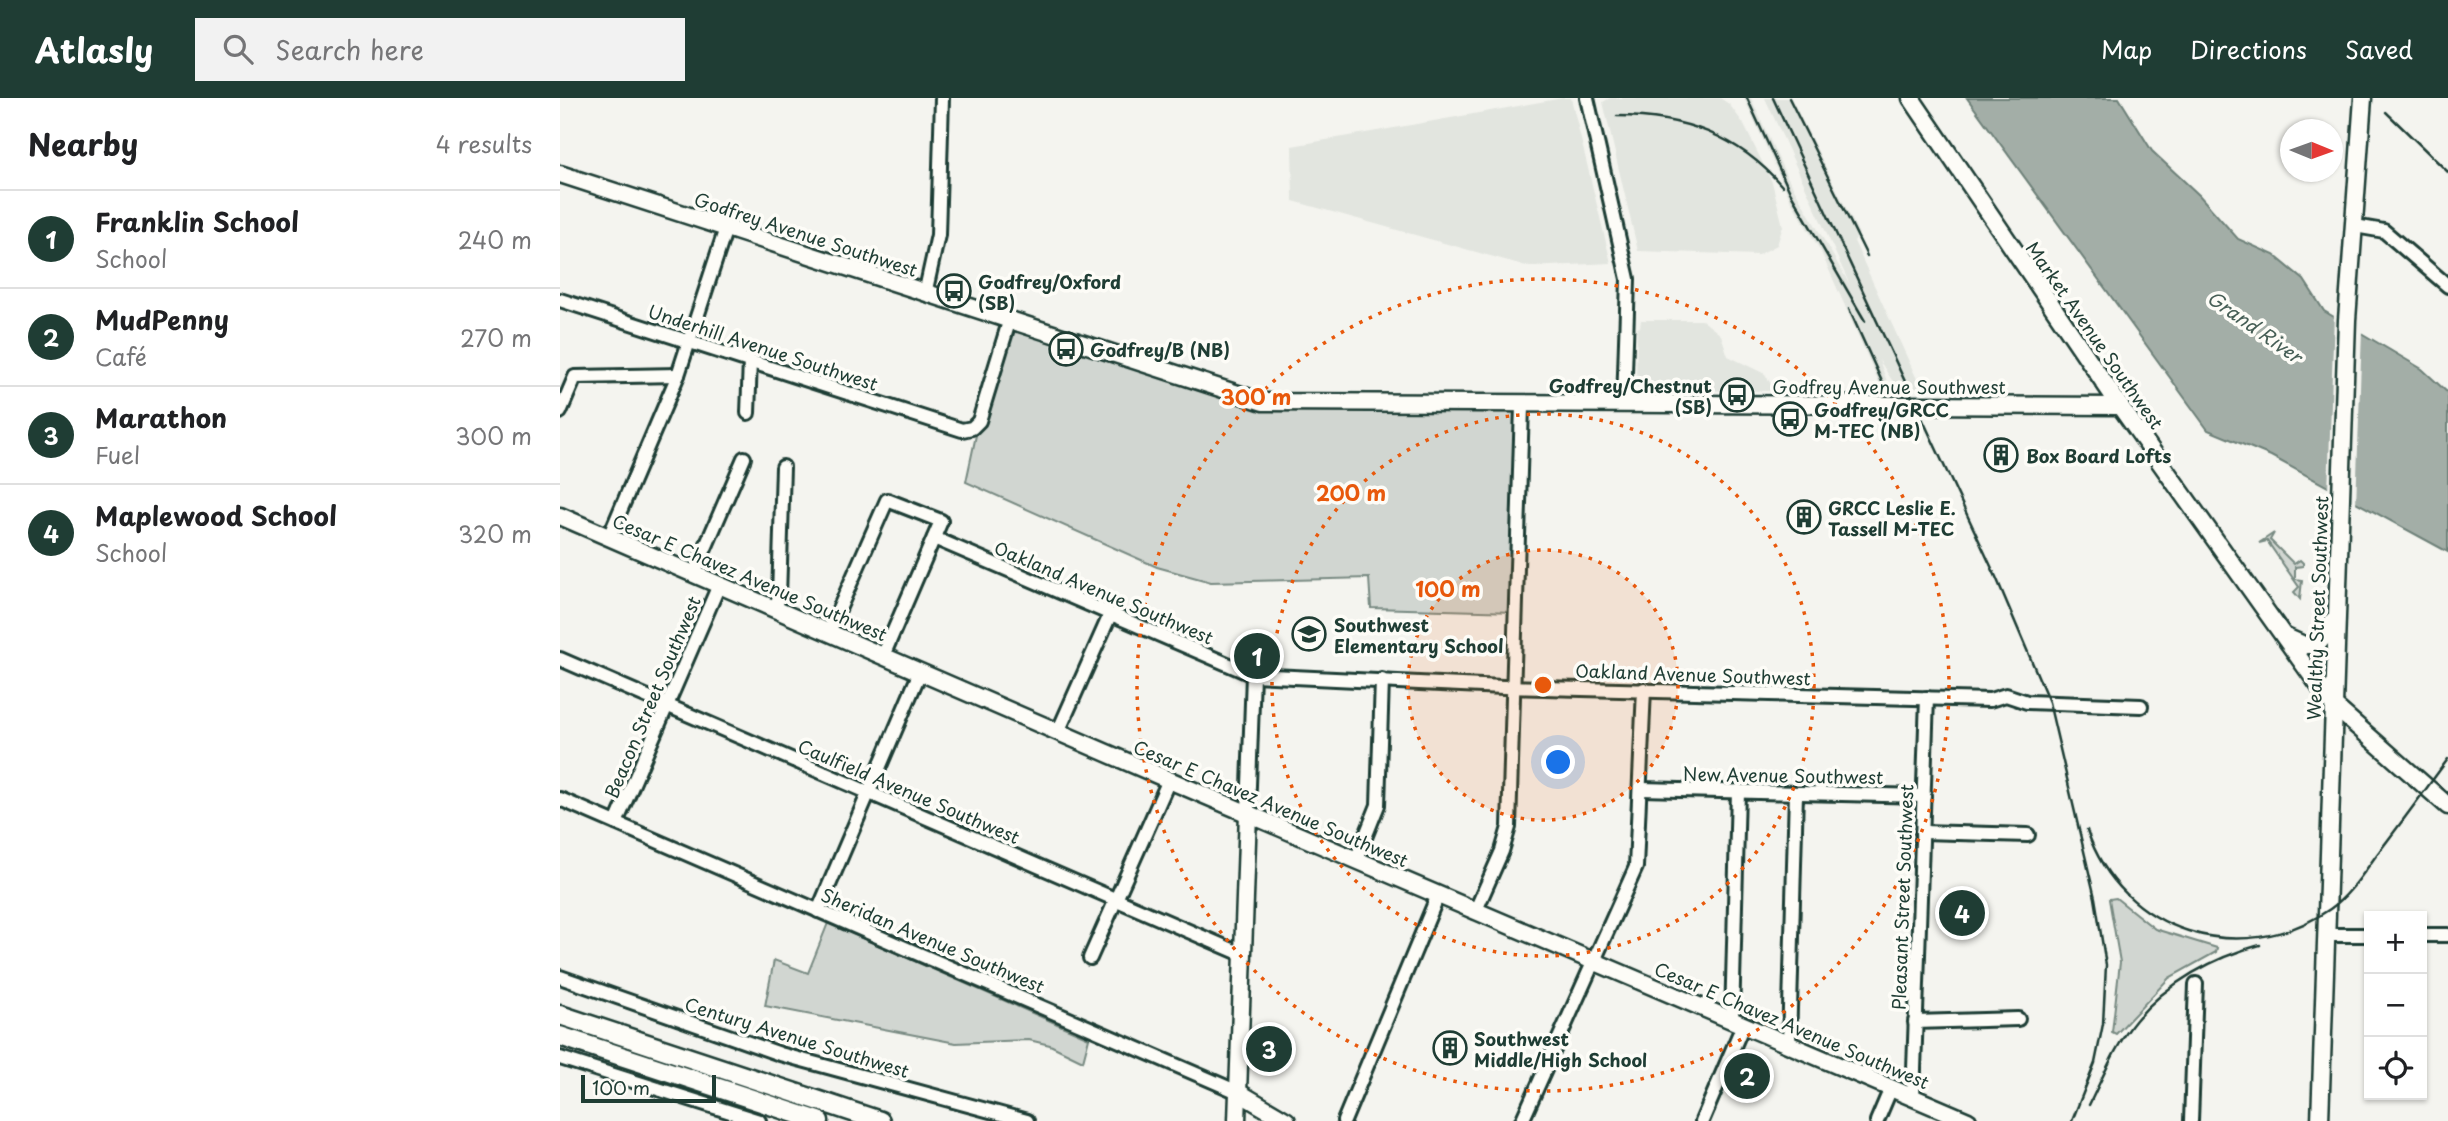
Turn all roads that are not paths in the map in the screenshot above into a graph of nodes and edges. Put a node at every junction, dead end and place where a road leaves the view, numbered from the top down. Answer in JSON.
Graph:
{"nodes":[{"id":1,"x":943,"y":98,"type":"edge"},
{"id":2,"x":1587,"y":98,"type":"edge"},
{"id":3,"x":1911,"y":98,"type":"edge"},
{"id":4,"x":2362,"y":98,"type":"edge"},
{"id":5,"x":560,"y":174,"type":"edge"},
{"id":6,"x":2355,"y":226,"type":"junction"},
{"id":7,"x":726,"y":228,"type":"junction"},
{"id":8,"x":2448,"y":286,"type":"edge"},
{"id":9,"x":925,"y":294,"type":"junction"},
{"id":10,"x":560,"y":300,"type":"edge"},
{"id":11,"x":1009,"y":322,"type":"junction"},
{"id":12,"x":689,"y":342,"type":"junction"},
{"id":13,"x":750,"y":361,"type":"junction"},
{"id":14,"x":678,"y":375,"type":"junction"},
{"id":15,"x":1624,"y":404,"type":"junction"},
{"id":16,"x":1522,"y":405,"type":"junction"},
{"id":17,"x":2120,"y":406,"type":"junction"},
{"id":18,"x":560,"y":412,"type":"edge"},
{"id":19,"x":748,"y":413,"type":"dead end"},
{"id":20,"x":744,"y":458,"type":"dead end"},
{"id":21,"x":783,"y":467,"type":"dead end"},
{"id":22,"x":560,"y":516,"type":"edge"},
{"id":23,"x":609,"y":537,"type":"junction"},
{"id":24,"x":934,"y":538,"type":"junction"},
{"id":25,"x":694,"y":574,"type":"junction"},
{"id":26,"x":719,"y":585,"type":"junction"},
{"id":27,"x":775,"y":609,"type":"junction"},
{"id":28,"x":2337,"y":610,"type":"junction"},
{"id":29,"x":1110,"y":615,"type":"junction"},
{"id":30,"x":829,"y":632,"type":"junction"},
{"id":31,"x":2284,"y":636,"type":"junction"},
{"id":32,"x":883,"y":656,"type":"junction"},
{"id":33,"x":560,"y":659,"type":"edge"},
{"id":34,"x":920,"y":672,"type":"junction"},
{"id":35,"x":1253,"y":675,"type":"junction"},
{"id":36,"x":1382,"y":680,"type":"junction"},
{"id":37,"x":1513,"y":687,"type":"junction"},
{"id":38,"x":1644,"y":689,"type":"junction"},
{"id":39,"x":1927,"y":698,"type":"junction"},
{"id":40,"x":2332,"y":704,"type":"junction"},
{"id":41,"x":666,"y":705,"type":"junction"},
{"id":42,"x":2141,"y":706,"type":"dead end"},
{"id":43,"x":1058,"y":732,"type":"junction"},
{"id":44,"x":1169,"y":780,"type":"junction"},
{"id":45,"x":1641,"y":789,"type":"junction"},
{"id":46,"x":1738,"y":791,"type":"junction"},
{"id":47,"x":868,"y":793,"type":"junction"},
{"id":48,"x":1796,"y":793,"type":"junction"},
{"id":49,"x":1924,"y":796,"type":"junction"},
{"id":50,"x":560,"y":799,"type":"edge"},
{"id":51,"x":2448,"y":806,"type":"edge"},
{"id":52,"x":1248,"y":813,"type":"junction"},
{"id":53,"x":617,"y":823,"type":"junction"},
{"id":54,"x":1922,"y":832,"type":"junction"},
{"id":55,"x":2028,"y":835,"type":"dead end"},
{"id":56,"x":1356,"y":860,"type":"junction"},
{"id":57,"x":1438,"y":895,"type":"junction"},
{"id":58,"x":1117,"y":900,"type":"junction"},
{"id":59,"x":818,"y":911,"type":"junction"},
{"id":60,"x":1475,"y":912,"type":"junction"},
{"id":61,"x":2326,"y":935,"type":"junction"},
{"id":62,"x":2364,"y":935,"type":"edge"},
{"id":63,"x":2427,"y":935,"type":"edge"},
{"id":64,"x":2448,"y":936,"type":"edge"},
{"id":65,"x":1244,"y":955,"type":"junction"},
{"id":66,"x":1090,"y":958,"type":"dead end"},
{"id":67,"x":1594,"y":962,"type":"junction"},
{"id":68,"x":560,"y":977,"type":"edge"},
{"id":69,"x":2196,"y":984,"type":"dead end"},
{"id":70,"x":560,"y":1015,"type":"edge"},
{"id":71,"x":2018,"y":1019,"type":"dead end"},
{"id":72,"x":1915,"y":1022,"type":"junction"},
{"id":73,"x":1737,"y":1023,"type":"junction"},
{"id":74,"x":560,"y":1036,"type":"edge"},
{"id":75,"x":1789,"y":1044,"type":"junction"},
{"id":76,"x":560,"y":1058,"type":"edge"},
{"id":77,"x":1891,"y":1088,"type":"junction"},
{"id":78,"x":1238,"y":1092,"type":"junction"},
{"id":79,"x":1913,"y":1098,"type":"junction"},
{"id":80,"x":721,"y":1115,"type":"edge"},
{"id":81,"x":1237,"y":1118,"type":"edge"},
{"id":82,"x":759,"y":1121,"type":"edge"},
{"id":83,"x":819,"y":1121,"type":"edge"},
{"id":84,"x":880,"y":1121,"type":"edge"},
{"id":85,"x":1027,"y":1121,"type":"edge"},
{"id":86,"x":1287,"y":1121,"type":"edge"},
{"id":87,"x":1343,"y":1121,"type":"edge"},
{"id":88,"x":1522,"y":1121,"type":"edge"},
{"id":89,"x":1702,"y":1121,"type":"edge"},
{"id":90,"x":1877,"y":1121,"type":"edge"},
{"id":91,"x":1968,"y":1121,"type":"edge"},
{"id":92,"x":2191,"y":1121,"type":"edge"},
{"id":93,"x":2320,"y":1121,"type":"edge"}],
"edges":[{"from":1,"to":9,"type":"street"},
{"from":2,"to":15,"type":"street"},
{"from":3,"to":17,"type":"main road","name":"Market Avenue Southwest"},
{"from":4,"to":6,"type":"main road","name":"Wealthy Street Southwest"},
{"from":5,"to":7,"type":"main road","name":"Godfrey Avenue Southwest"},
{"from":6,"to":8,"type":"street"},
{"from":6,"to":28,"type":"main road","name":"Wealthy Street Southwest"},
{"from":7,"to":9,"type":"main road","name":"Godfrey Avenue Southwest"},
{"from":7,"to":12,"type":"street"},
{"from":9,"to":11,"type":"main road","name":"Godfrey Avenue Southwest"},
{"from":10,"to":12,"type":"street","name":"Underhill Avenue Southwest"},
{"from":11,"to":13,"type":"street","name":"Underhill Avenue Southwest"},
{"from":11,"to":16,"type":"main road","name":"Godfrey Avenue Southwest"},
{"from":12,"to":13,"type":"street","name":"Underhill Avenue Southwest"},
{"from":12,"to":14,"type":"street"},
{"from":13,"to":19,"type":"street"},
{"from":14,"to":18,"type":"street"},
{"from":14,"to":23,"type":"street"},
{"from":15,"to":16,"type":"main road","name":"Godfrey Avenue Southwest"},
{"from":15,"to":17,"type":"main road","name":"Godfrey Avenue Southwest"},
{"from":16,"to":37,"type":"street"},
{"from":17,"to":31,"type":"main road","name":"Market Avenue Southwest"},
{"from":20,"to":25,"type":"street"},
{"from":21,"to":27,"type":"street"},
{"from":22,"to":23,"type":"main road","name":"Cesar E Chavez Avenue Southwest"},
{"from":23,"to":25,"type":"main road","name":"Cesar E Chavez Avenue Southwest"},
{"from":24,"to":29,"type":"street","name":"Oakland Avenue Southwest"},
{"from":24,"to":30,"type":"street"},
{"from":24,"to":32,"type":"street"},
{"from":25,"to":26,"type":"main road","name":"Cesar E Chavez Avenue Southwest"},
{"from":26,"to":27,"type":"main road","name":"Cesar E Chavez Avenue Southwest"},
{"from":26,"to":41,"type":"street","name":"Beacon Street Southwest"},
{"from":27,"to":30,"type":"main road","name":"Cesar E Chavez Avenue Southwest"},
{"from":28,"to":31,"type":"main road"},
{"from":28,"to":40,"type":"main road","name":"Wealthy Street Southwest"},
{"from":29,"to":35,"type":"street","name":"Oakland Avenue Southwest"},
{"from":29,"to":43,"type":"street"},
{"from":30,"to":32,"type":"main road","name":"Cesar E Chavez Avenue Southwest"},
{"from":31,"to":40,"type":"main road","name":"Market Avenue Southwest"},
{"from":32,"to":34,"type":"main road","name":"Cesar E Chavez Avenue Southwest"},
{"from":33,"to":41,"type":"street","name":"Caulfield Avenue Southwest"},
{"from":34,"to":43,"type":"main road","name":"Cesar E Chavez Avenue Southwest"},
{"from":34,"to":47,"type":"street"},
{"from":35,"to":36,"type":"street","name":"Oakland Avenue Southwest"},
{"from":35,"to":52,"type":"street"},
{"from":36,"to":37,"type":"street","name":"Oakland Avenue Southwest"},
{"from":36,"to":56,"type":"street"},
{"from":37,"to":38,"type":"street","name":"Oakland Avenue Southwest"},
{"from":37,"to":60,"type":"street"},
{"from":38,"to":39,"type":"street","name":"Oakland Avenue Southwest"},
{"from":38,"to":45,"type":"street"},
{"from":39,"to":42,"type":"street","name":"Oakland Avenue Southwest"},
{"from":39,"to":49,"type":"street","name":"Pleasant Street Southwest"},
{"from":40,"to":51,"type":"main road","name":"Market Avenue Southwest"},
{"from":40,"to":61,"type":"main road","name":"Wealthy Street Southwest"},
{"from":41,"to":47,"type":"street","name":"Caulfield Avenue Southwest"},
{"from":41,"to":53,"type":"street","name":"Beacon Street Southwest"},
{"from":43,"to":44,"type":"main road","name":"Cesar E Chavez Avenue Southwest"},
{"from":44,"to":52,"type":"main road","name":"Cesar E Chavez Avenue Southwest"},
{"from":44,"to":58,"type":"street"},
{"from":45,"to":46,"type":"street","name":"New Avenue Southwest"},
{"from":45,"to":67,"type":"street"},
{"from":46,"to":48,"type":"street","name":"New Avenue Southwest"},
{"from":46,"to":73,"type":"street"},
{"from":47,"to":58,"type":"street","name":"Caulfield Avenue Southwest"},
{"from":47,"to":59,"type":"street"},
{"from":48,"to":49,"type":"street","name":"New Avenue Southwest"},
{"from":48,"to":75,"type":"street"},
{"from":49,"to":54,"type":"street","name":"Pleasant Street Southwest"},
{"from":50,"to":53,"type":"street","name":"Sheridan Avenue Southwest"},
{"from":52,"to":56,"type":"main road","name":"Cesar E Chavez Avenue Southwest"},
{"from":52,"to":65,"type":"main road"},
{"from":53,"to":59,"type":"street","name":"Sheridan Avenue Southwest"},
{"from":54,"to":55,"type":"street"},
{"from":54,"to":72,"type":"street","name":"Pleasant Street Southwest"},
{"from":56,"to":57,"type":"main road","name":"Cesar E Chavez Avenue Southwest"},
{"from":57,"to":60,"type":"main road","name":"Cesar E Chavez Avenue Southwest"},
{"from":57,"to":87,"type":"street"},
{"from":58,"to":65,"type":"street","name":"Caulfield Avenue Southwest"},
{"from":58,"to":66,"type":"street"},
{"from":59,"to":78,"type":"street","name":"Sheridan Avenue Southwest"},
{"from":60,"to":67,"type":"main road","name":"Cesar E Chavez Avenue Southwest"},
{"from":61,"to":62,"type":"street"},
{"from":61,"to":93,"type":"main road","name":"Wealthy Street Southwest"},
{"from":63,"to":64,"type":"street"},
{"from":65,"to":78,"type":"main road"},
{"from":67,"to":73,"type":"main road","name":"Cesar E Chavez Avenue Southwest"},
{"from":67,"to":88,"type":"street"},
{"from":68,"to":85,"type":"street","name":"Century Avenue Southwest"},
{"from":69,"to":92,"type":"street"},
{"from":70,"to":84,"type":"highway"},
{"from":71,"to":72,"type":"street"},
{"from":72,"to":79,"type":"street","name":"Pleasant Street Southwest"},
{"from":73,"to":75,"type":"main road","name":"Cesar E Chavez Avenue Southwest"},
{"from":73,"to":89,"type":"street"},
{"from":74,"to":83,"type":"highway"},
{"from":75,"to":77,"type":"main road","name":"Cesar E Chavez Avenue Southwest"},
{"from":76,"to":80,"type":"street"},
{"from":77,"to":79,"type":"main road","name":"Cesar E Chavez Avenue Southwest"},
{"from":77,"to":90,"type":"street"},
{"from":78,"to":81,"type":"main road"},
{"from":78,"to":86,"type":"main road","name":"Sheridan Avenue Southwest"},
{"from":79,"to":91,"type":"main road","name":"Cesar E Chavez Avenue Southwest"},
{"from":80,"to":82,"type":"street"}]}
